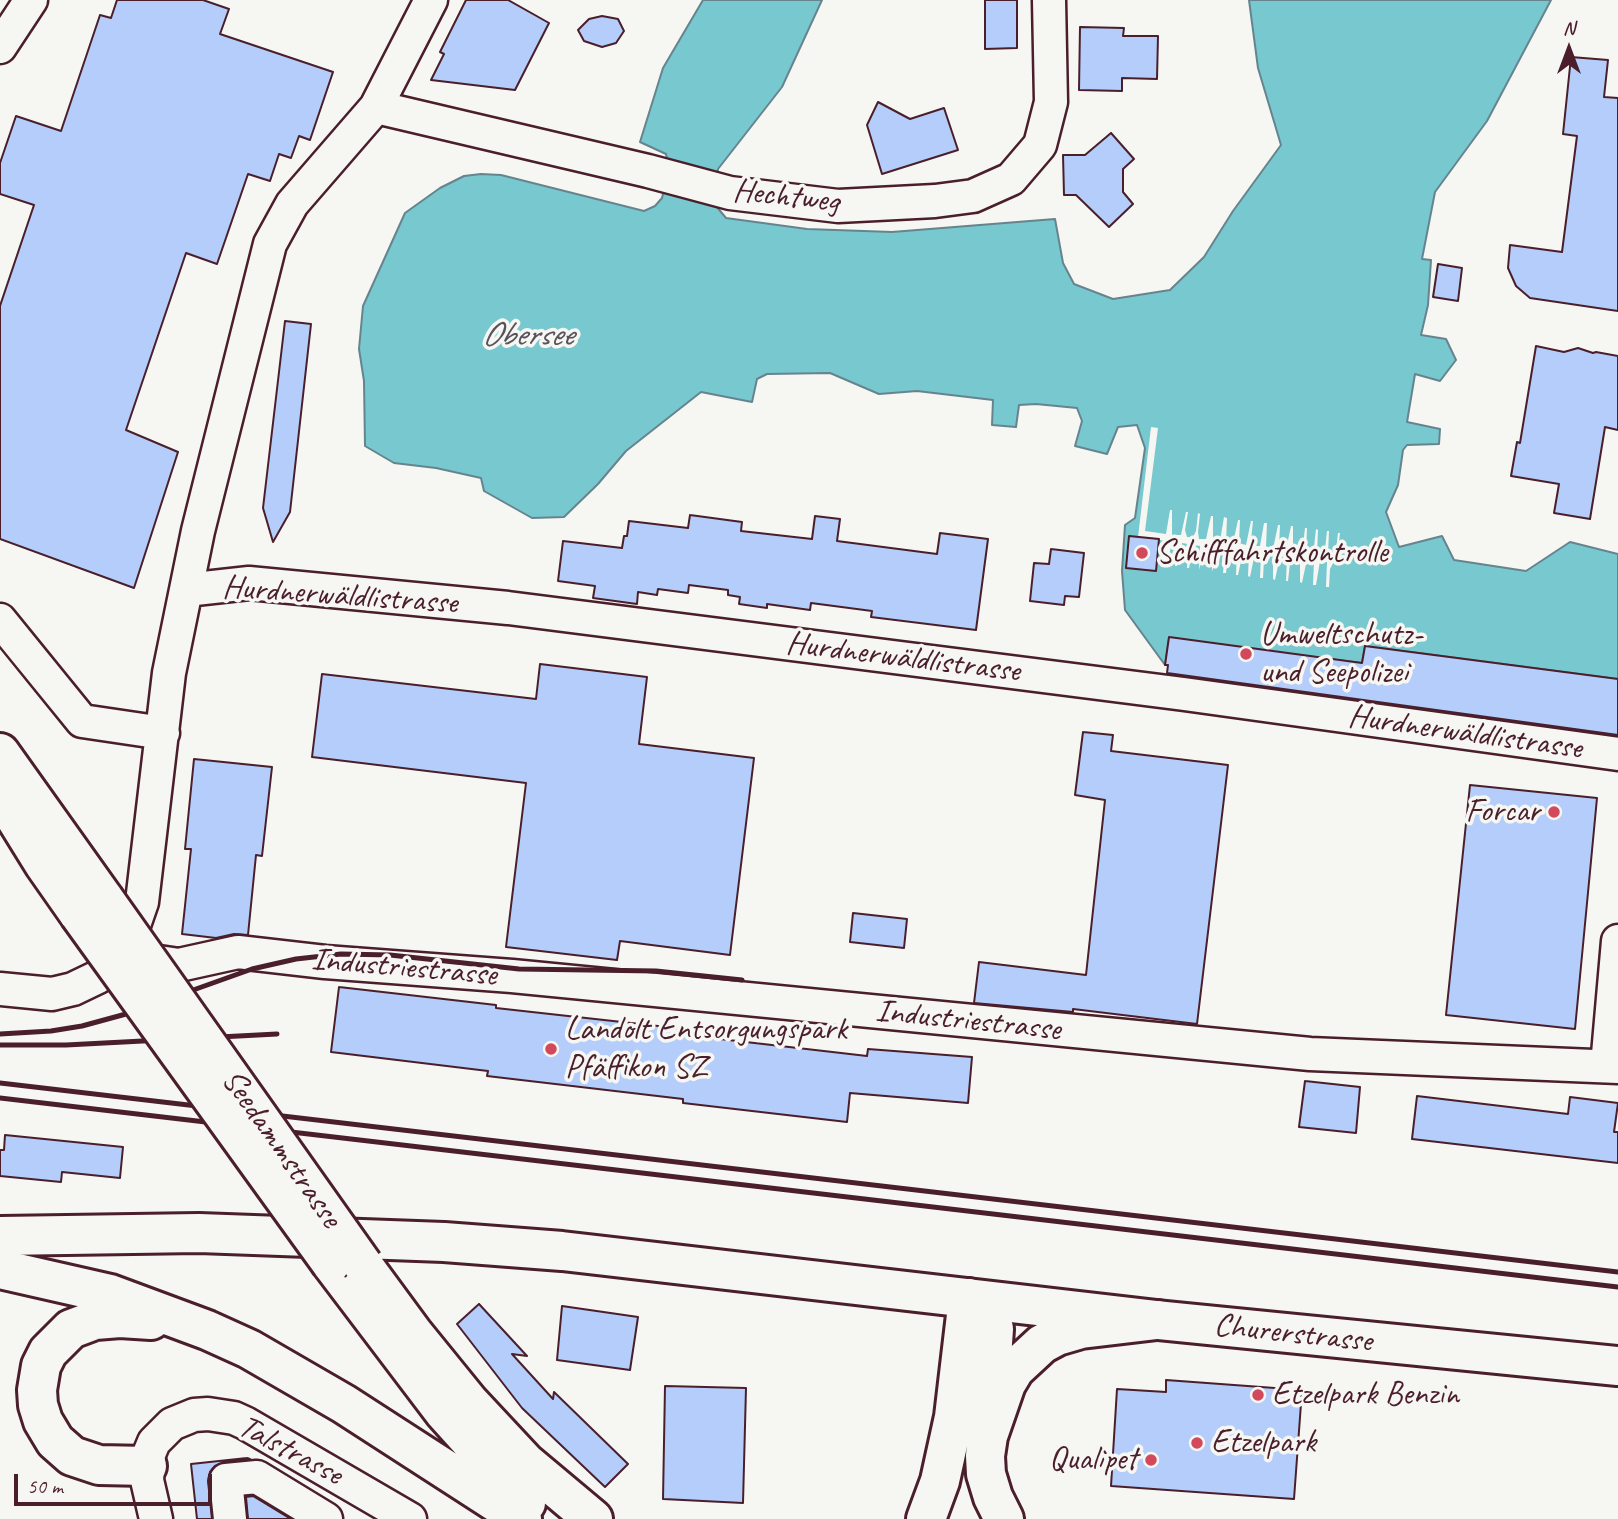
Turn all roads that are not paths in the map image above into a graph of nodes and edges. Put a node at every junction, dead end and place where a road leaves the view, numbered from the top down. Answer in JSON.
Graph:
{"nodes":[{"id":1,"x":31,"y":0,"type":"edge"},
{"id":2,"x":431,"y":0,"type":"edge"},
{"id":3,"x":1049,"y":0,"type":"edge"},
{"id":4,"x":0,"y":47,"type":"edge"},
{"id":5,"x":376,"y":107,"type":"junction"},
{"id":6,"x":186,"y":590,"type":"junction"},
{"id":7,"x":0,"y":620,"type":"edge"},
{"id":8,"x":163,"y":733,"type":"junction"},
{"id":9,"x":0,"y":753,"type":"edge"},
{"id":10,"x":1618,"y":754,"type":"edge"},
{"id":11,"x":0,"y":793,"type":"edge"},
{"id":12,"x":0,"y":809,"type":"edge"},
{"id":13,"x":44,"y":864,"type":"junction"},
{"id":14,"x":92,"y":906,"type":"junction"},
{"id":15,"x":1618,"y":941,"type":"edge"},
{"id":16,"x":123,"y":957,"type":"junction"},
{"id":17,"x":0,"y":989,"type":"edge"},
{"id":18,"x":1612,"y":1066,"type":"edge"},
{"id":19,"x":0,"y":1236,"type":"edge"},
{"id":20,"x":347,"y":1264,"type":"junction"},
{"id":21,"x":0,"y":1269,"type":"edge"},
{"id":22,"x":968,"y":1298,"type":"junction"},
{"id":23,"x":1157,"y":1320,"type":"junction"},
{"id":24,"x":207,"y":1330,"type":"junction"},
{"id":25,"x":1618,"y":1366,"type":"edge"},
{"id":26,"x":985,"y":1456,"type":"junction"},
{"id":27,"x":147,"y":1466,"type":"junction"},
{"id":28,"x":397,"y":1516,"type":"edge"},
{"id":29,"x":156,"y":1519,"type":"edge"},
{"id":30,"x":230,"y":1519,"type":"edge"},
{"id":31,"x":326,"y":1519,"type":"edge"},
{"id":32,"x":522,"y":1519,"type":"edge"},
{"id":33,"x":542,"y":1519,"type":"edge"},
{"id":34,"x":593,"y":1519,"type":"edge"},
{"id":35,"x":926,"y":1519,"type":"edge"},
{"id":36,"x":1004,"y":1519,"type":"edge"}],
"edges":[{"from":1,"to":4,"type":"street"},
{"from":2,"to":5,"type":"street","name":"Hurdnerwäldlistrasse"},
{"from":3,"to":5,"type":"street","name":"Hechtweg"},
{"from":5,"to":6,"type":"street","name":"Hurdnerwäldlistrasse"},
{"from":6,"to":8,"type":"street","name":"Hurdnerwäldlistrasse"},
{"from":6,"to":10,"type":"street","name":"Hurdnerwäldlistrasse"},
{"from":7,"to":8,"type":"street"},
{"from":8,"to":16,"type":"street","name":"Hurdnerwäldlistrasse"},
{"from":9,"to":14,"type":"main road"},
{"from":11,"to":13,"type":"main road"},
{"from":12,"to":13,"type":"main road"},
{"from":13,"to":14,"type":"main road"},
{"from":14,"to":20,"type":"main road","bridge":true},
{"from":15,"to":18,"type":"street"},
{"from":16,"to":17,"type":"street"},
{"from":16,"to":18,"type":"street","name":"Industriestrasse"},
{"from":19,"to":22,"type":"main road","name":"Churerstrasse"},
{"from":20,"to":33,"type":"main road"},
{"from":20,"to":34,"type":"main road"},
{"from":21,"to":24,"type":"main road"},
{"from":22,"to":23,"type":"main road","name":"Churerstrasse"},
{"from":22,"to":26,"type":"main road"},
{"from":22,"to":35,"type":"main road"},
{"from":23,"to":25,"type":"main road","name":"Churerstrasse"},
{"from":23,"to":26,"type":"main road"},
{"from":24,"to":27,"type":"main road"},
{"from":24,"to":32,"type":"main road"},
{"from":26,"to":36,"type":"main road"},
{"from":27,"to":28,"type":"street","name":"Talstrasse"},
{"from":27,"to":29,"type":"street"},
{"from":30,"to":31,"type":"street"}]}
